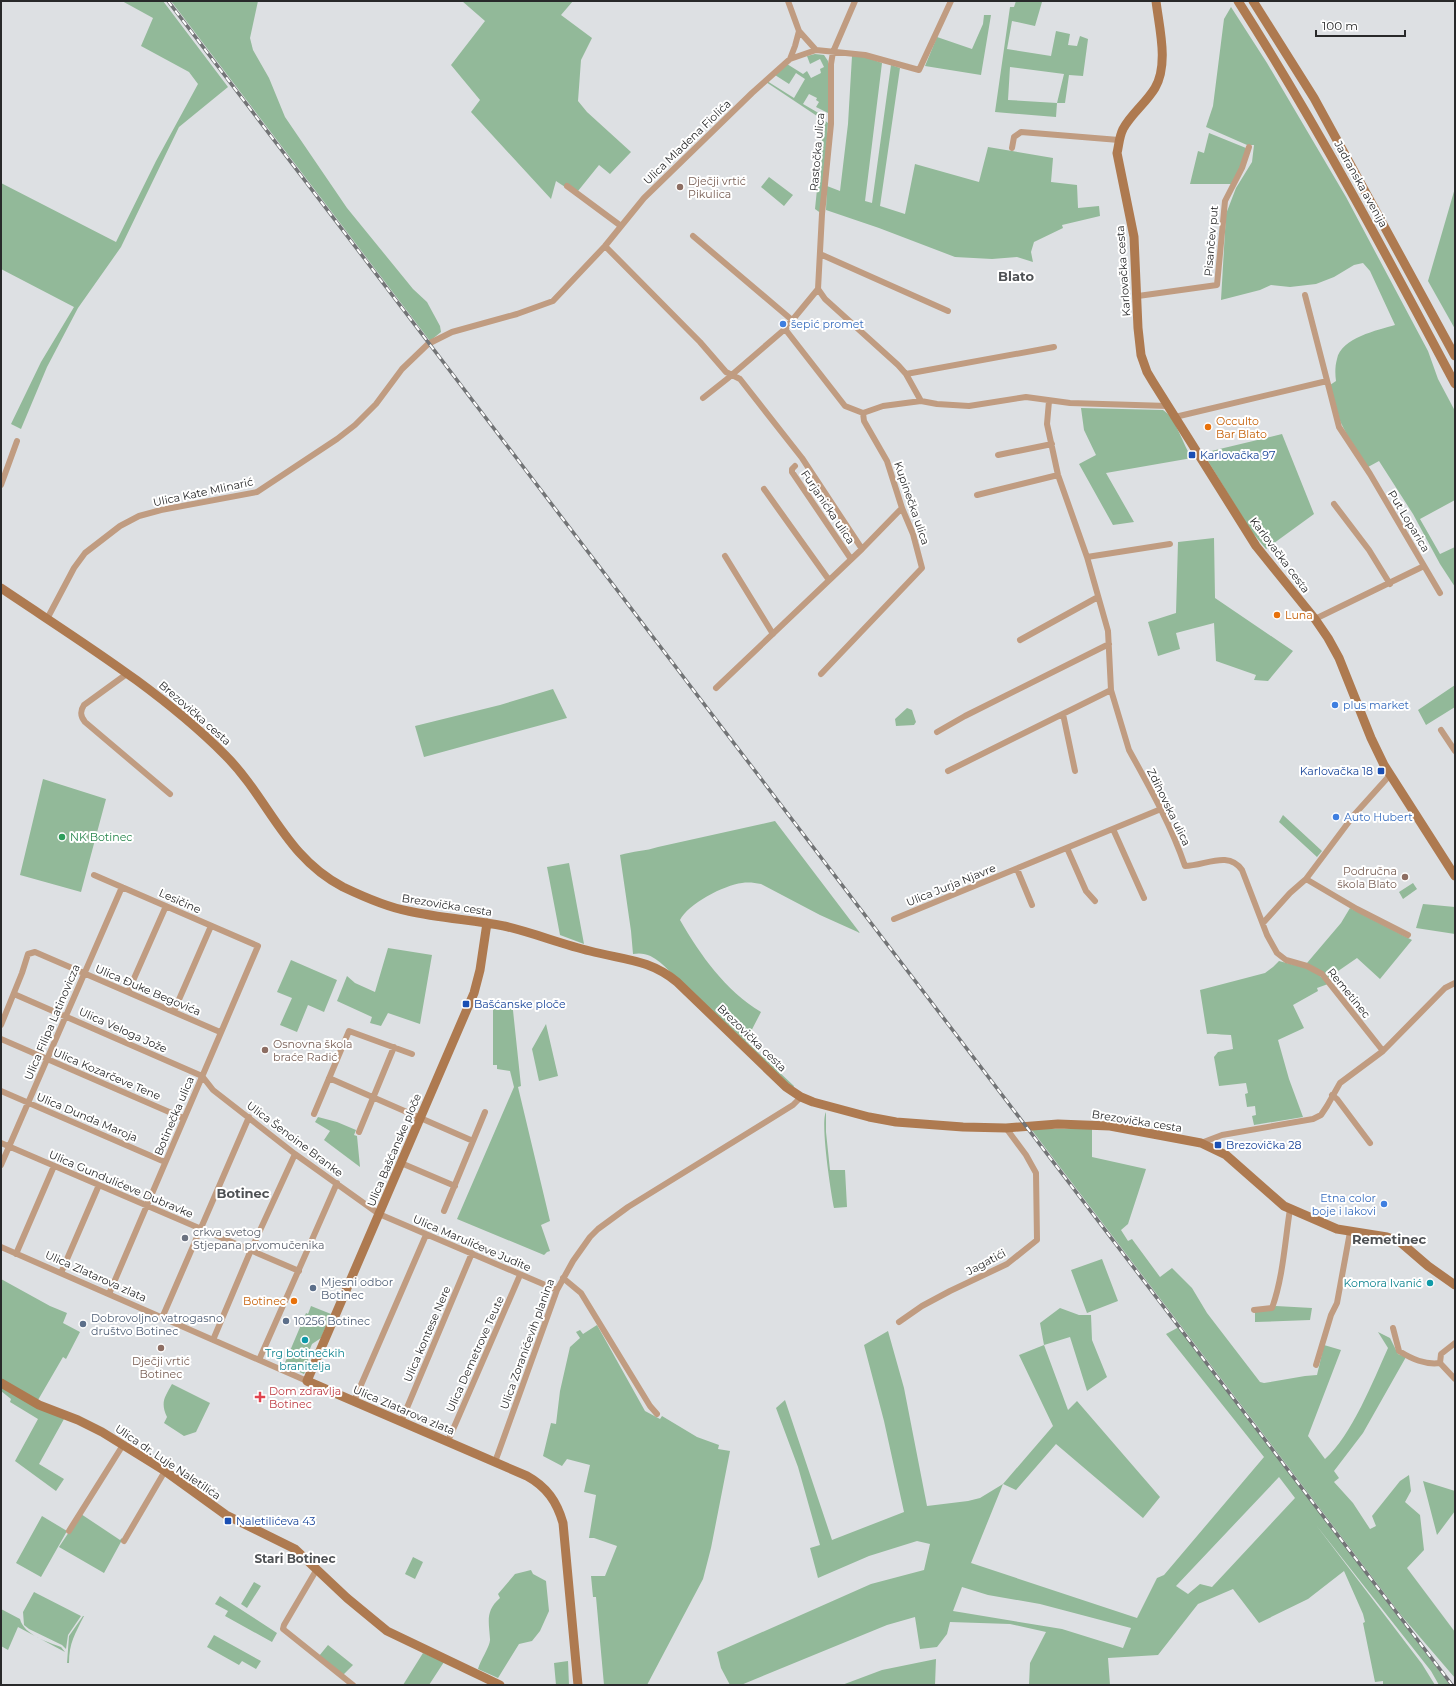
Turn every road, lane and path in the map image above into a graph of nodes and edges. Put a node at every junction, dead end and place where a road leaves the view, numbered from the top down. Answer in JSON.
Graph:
{"nodes":[{"id":1,"x":781,"y":1,"type":"edge"},
{"id":2,"x":855,"y":1,"type":"edge"},
{"id":3,"x":951,"y":1,"type":"edge"},
{"id":4,"x":1156,"y":1,"type":"edge"},
{"id":5,"x":1238,"y":1,"type":"edge"},
{"id":6,"x":1254,"y":1,"type":"edge"},
{"id":7,"x":789,"y":4,"type":"edge"},
{"id":8,"x":799,"y":31,"type":"junction"},
{"id":9,"x":816,"y":50,"type":"junction"},
{"id":10,"x":833,"y":52,"type":"junction"},
{"id":11,"x":790,"y":59,"type":"junction"},
{"id":12,"x":1119,"y":140,"type":"junction"},
{"id":13,"x":1249,"y":147,"type":"dead end"},
{"id":14,"x":1012,"y":148,"type":"dead end"},
{"id":15,"x":567,"y":186,"type":"dead end"},
{"id":16,"x":621,"y":226,"type":"junction"},
{"id":17,"x":693,"y":236,"type":"dead end"},
{"id":18,"x":605,"y":246,"type":"junction"},
{"id":19,"x":820,"y":254,"type":"junction"},
{"id":20,"x":818,"y":289,"type":"junction"},
{"id":21,"x":1305,"y":295,"type":"dead end"},
{"id":22,"x":1138,"y":296,"type":"junction"},
{"id":23,"x":948,"y":311,"type":"dead end"},
{"id":24,"x":792,"y":320,"type":"junction"},
{"id":25,"x":785,"y":329,"type":"junction"},
{"id":26,"x":428,"y":344,"type":"joint"},
{"id":27,"x":1054,"y":347,"type":"dead end"},
{"id":28,"x":1455,"y":356,"type":"edge"},
{"id":29,"x":906,"y":374,"type":"junction"},
{"id":30,"x":732,"y":375,"type":"junction"},
{"id":31,"x":1327,"y":381,"type":"junction"},
{"id":32,"x":1455,"y":384,"type":"edge"},
{"id":33,"x":703,"y":398,"type":"dead end"},
{"id":34,"x":921,"y":401,"type":"junction"},
{"id":35,"x":1049,"y":401,"type":"junction"},
{"id":36,"x":1168,"y":406,"type":"junction"},
{"id":37,"x":863,"y":412,"type":"junction"},
{"id":38,"x":1175,"y":418,"type":"junction"},
{"id":39,"x":16,"y":441,"type":"dead end"},
{"id":40,"x":1052,"y":444,"type":"junction"},
{"id":41,"x":998,"y":455,"type":"dead end"},
{"id":42,"x":795,"y":466,"type":"dead end"},
{"id":43,"x":1058,"y":475,"type":"junction"},
{"id":44,"x":1,"y":485,"type":"edge"},
{"id":45,"x":764,"y":489,"type":"dead end"},
{"id":46,"x":977,"y":495,"type":"dead end"},
{"id":47,"x":1334,"y":504,"type":"dead end"},
{"id":48,"x":902,"y":508,"type":"junction"},
{"id":49,"x":1170,"y":544,"type":"dead end"},
{"id":50,"x":862,"y":549,"type":"junction"},
{"id":51,"x":725,"y":556,"type":"dead end"},
{"id":52,"x":1086,"y":557,"type":"junction"},
{"id":53,"x":851,"y":559,"type":"junction"},
{"id":54,"x":1424,"y":566,"type":"junction"},
{"id":55,"x":829,"y":580,"type":"junction"},
{"id":56,"x":1390,"y":584,"type":"junction"},
{"id":57,"x":1,"y":588,"type":"edge"},
{"id":58,"x":1440,"y":593,"type":"dead end"},
{"id":59,"x":1098,"y":597,"type":"junction"},
{"id":60,"x":47,"y":619,"type":"junction"},
{"id":61,"x":1315,"y":619,"type":"junction"},
{"id":62,"x":773,"y":634,"type":"junction"},
{"id":63,"x":1020,"y":640,"type":"dead end"},
{"id":64,"x":1109,"y":644,"type":"junction"},
{"id":65,"x":128,"y":673,"type":"junction"},
{"id":66,"x":821,"y":674,"type":"dead end"},
{"id":67,"x":716,"y":688,"type":"dead end"},
{"id":68,"x":1111,"y":690,"type":"junction"},
{"id":69,"x":1063,"y":714,"type":"junction"},
{"id":70,"x":1441,"y":730,"type":"dead end"},
{"id":71,"x":937,"y":732,"type":"dead end"},
{"id":72,"x":1455,"y":751,"type":"edge"},
{"id":73,"x":1075,"y":771,"type":"dead end"},
{"id":74,"x":948,"y":772,"type":"dead end"},
{"id":75,"x":1390,"y":775,"type":"junction"},
{"id":76,"x":170,"y":794,"type":"dead end"},
{"id":77,"x":1161,"y":809,"type":"junction"},
{"id":78,"x":1114,"y":829,"type":"junction"},
{"id":79,"x":1067,"y":848,"type":"junction"},
{"id":80,"x":1017,"y":869,"type":"junction"},
{"id":81,"x":94,"y":875,"type":"dead end"},
{"id":82,"x":1455,"y":876,"type":"edge"},
{"id":83,"x":1306,"y":879,"type":"junction"},
{"id":84,"x":122,"y":887,"type":"junction"},
{"id":85,"x":1144,"y":898,"type":"dead end"},
{"id":86,"x":1095,"y":901,"type":"dead end"},
{"id":87,"x":1032,"y":905,"type":"dead end"},
{"id":88,"x":166,"y":906,"type":"junction"},
{"id":89,"x":894,"y":919,"type":"dead end"},
{"id":90,"x":487,"y":923,"type":"junction"},
{"id":91,"x":1263,"y":923,"type":"junction"},
{"id":92,"x":211,"y":926,"type":"junction"},
{"id":93,"x":1408,"y":935,"type":"dead end"},
{"id":94,"x":258,"y":946,"type":"joint"},
{"id":95,"x":83,"y":973,"type":"junction"},
{"id":96,"x":1455,"y":983,"type":"edge"},
{"id":97,"x":128,"y":992,"type":"junction"},
{"id":98,"x":14,"y":994,"type":"junction"},
{"id":99,"x":174,"y":1011,"type":"junction"},
{"id":100,"x":65,"y":1016,"type":"junction"},
{"id":101,"x":1,"y":1025,"type":"edge"},
{"id":102,"x":220,"y":1032,"type":"junction"},
{"id":103,"x":1,"y":1039,"type":"edge"},
{"id":104,"x":394,"y":1047,"type":"junction"},
{"id":105,"x":1383,"y":1052,"type":"junction"},
{"id":106,"x":412,"y":1054,"type":"dead end"},
{"id":107,"x":47,"y":1059,"type":"junction"},
{"id":108,"x":202,"y":1076,"type":"junction"},
{"id":109,"x":329,"y":1078,"type":"junction"},
{"id":110,"x":1,"y":1091,"type":"edge"},
{"id":111,"x":1332,"y":1096,"type":"junction"},
{"id":112,"x":801,"y":1097,"type":"junction"},
{"id":113,"x":374,"y":1098,"type":"junction"},
{"id":114,"x":28,"y":1102,"type":"junction"},
{"id":115,"x":485,"y":1112,"type":"dead end"},
{"id":116,"x":314,"y":1114,"type":"dead end"},
{"id":117,"x":249,"y":1117,"type":"junction"},
{"id":118,"x":184,"y":1118,"type":"junction"},
{"id":119,"x":420,"y":1118,"type":"junction"},
{"id":120,"x":1006,"y":1128,"type":"junction"},
{"id":121,"x":359,"y":1132,"type":"dead end"},
{"id":122,"x":473,"y":1141,"type":"junction"},
{"id":123,"x":1,"y":1143,"type":"edge"},
{"id":124,"x":1201,"y":1143,"type":"junction"},
{"id":125,"x":1370,"y":1143,"type":"dead end"},
{"id":126,"x":9,"y":1146,"type":"junction"},
{"id":127,"x":295,"y":1154,"type":"junction"},
{"id":128,"x":165,"y":1162,"type":"junction"},
{"id":129,"x":401,"y":1163,"type":"junction"},
{"id":130,"x":1,"y":1165,"type":"edge"},
{"id":131,"x":54,"y":1166,"type":"junction"},
{"id":132,"x":337,"y":1183,"type":"junction"},
{"id":133,"x":99,"y":1185,"type":"junction"},
{"id":134,"x":455,"y":1186,"type":"junction"},
{"id":135,"x":146,"y":1206,"type":"junction"},
{"id":136,"x":1290,"y":1209,"type":"junction"},
{"id":137,"x":444,"y":1211,"type":"dead end"},
{"id":138,"x":379,"y":1214,"type":"junction"},
{"id":139,"x":200,"y":1229,"type":"junction"},
{"id":140,"x":1350,"y":1232,"type":"junction"},
{"id":141,"x":426,"y":1235,"type":"junction"},
{"id":142,"x":1,"y":1247,"type":"edge"},
{"id":143,"x":251,"y":1250,"type":"junction"},
{"id":144,"x":472,"y":1253,"type":"junction"},
{"id":145,"x":16,"y":1254,"type":"junction"},
{"id":146,"x":299,"y":1271,"type":"junction"},
{"id":147,"x":61,"y":1273,"type":"junction"},
{"id":148,"x":520,"y":1275,"type":"junction"},
{"id":149,"x":563,"y":1278,"type":"junction"},
{"id":150,"x":1455,"y":1285,"type":"edge"},
{"id":151,"x":557,"y":1290,"type":"junction"},
{"id":152,"x":108,"y":1294,"type":"junction"},
{"id":153,"x":1254,"y":1310,"type":"dead end"},
{"id":154,"x":162,"y":1318,"type":"junction"},
{"id":155,"x":899,"y":1322,"type":"dead end"},
{"id":156,"x":1393,"y":1328,"type":"dead end"},
{"id":157,"x":213,"y":1340,"type":"junction"},
{"id":158,"x":1455,"y":1343,"type":"edge"},
{"id":159,"x":259,"y":1360,"type":"junction"},
{"id":160,"x":1440,"y":1363,"type":"junction"},
{"id":161,"x":1316,"y":1365,"type":"dead end"},
{"id":162,"x":1455,"y":1379,"type":"edge"},
{"id":163,"x":307,"y":1381,"type":"junction"},
{"id":164,"x":1,"y":1383,"type":"edge"},
{"id":165,"x":354,"y":1401,"type":"junction"},
{"id":166,"x":657,"y":1414,"type":"dead end"},
{"id":167,"x":401,"y":1422,"type":"junction"},
{"id":168,"x":448,"y":1442,"type":"junction"},
{"id":169,"x":123,"y":1444,"type":"junction"},
{"id":170,"x":495,"y":1462,"type":"junction"},
{"id":171,"x":165,"y":1471,"type":"junction"},
{"id":172,"x":69,"y":1531,"type":"dead end"},
{"id":173,"x":124,"y":1541,"type":"dead end"},
{"id":174,"x":317,"y":1569,"type":"junction"},
{"id":175,"x":353,"y":1685,"type":"edge"},
{"id":176,"x":500,"y":1685,"type":"edge"},
{"id":177,"x":578,"y":1685,"type":"edge"}],
"edges":[{"from":1,"to":7,"type":"street"},
{"from":2,"to":10,"type":"street","name":"Rastočka ulica"},
{"from":3,"to":10,"type":"street"},
{"from":4,"to":12,"type":"street","name":"Karlovačka cesta"},
{"from":5,"to":32,"type":"street","name":"Jadranska avenija"},
{"from":6,"to":28,"type":"street","name":"Jadranska avenija"},
{"from":7,"to":8,"type":"street"},
{"from":8,"to":9,"type":"street"},
{"from":8,"to":11,"type":"street","name":"Ulica Mladena Fiolića"},
{"from":9,"to":10,"type":"street"},
{"from":9,"to":11,"type":"street","name":"Ulica Mladena Fiolića"},
{"from":10,"to":19,"type":"street","name":"Rastočka ulica"},
{"from":11,"to":16,"type":"street","name":"Ulica Mladena Fiolića"},
{"from":12,"to":14,"type":"street"},
{"from":12,"to":22,"type":"street","name":"Karlovačka cesta"},
{"from":13,"to":22,"type":"street","name":"Pisančev put"},
{"from":15,"to":16,"type":"street"},
{"from":16,"to":18,"type":"street","name":"Ulica Mladena Fiolića"},
{"from":17,"to":24,"type":"street"},
{"from":18,"to":26,"type":"street","name":"Ulica Mladena Fiolića"},
{"from":18,"to":30,"type":"street"},
{"from":19,"to":20,"type":"street","name":"Rastočka ulica"},
{"from":19,"to":23,"type":"street"},
{"from":20,"to":24,"type":"street"},
{"from":20,"to":29,"type":"street"},
{"from":21,"to":31,"type":"street"},
{"from":22,"to":36,"type":"street","name":"Karlovačka cesta"},
{"from":24,"to":25,"type":"street"},
{"from":25,"to":30,"type":"street"},
{"from":25,"to":37,"type":"street"},
{"from":26,"to":60,"type":"street","name":"Ulica Kate Mlinarić"},
{"from":27,"to":29,"type":"street"},
{"from":29,"to":34,"type":"street"},
{"from":30,"to":33,"type":"street"},
{"from":30,"to":50,"type":"street","name":"Furjanićka ulica"},
{"from":31,"to":38,"type":"street"},
{"from":31,"to":54,"type":"street","name":"Put Loparica"},
{"from":34,"to":35,"type":"street"},
{"from":34,"to":37,"type":"street"},
{"from":35,"to":36,"type":"street"},
{"from":35,"to":40,"type":"street","name":"Zdihovska ulica"},
{"from":36,"to":38,"type":"street","name":"Karlovačka cesta"},
{"from":37,"to":48,"type":"street","name":"Kupinečka ulica"},
{"from":38,"to":61,"type":"street","name":"Karlovačka cesta"},
{"from":39,"to":44,"type":"street"},
{"from":40,"to":41,"type":"street"},
{"from":40,"to":43,"type":"street","name":"Zdihovska ulica"},
{"from":42,"to":53,"type":"street","name":"Furjanićka ulica"},
{"from":43,"to":46,"type":"street"},
{"from":43,"to":52,"type":"street","name":"Zdihovska ulica"},
{"from":45,"to":55,"type":"street"},
{"from":47,"to":56,"type":"street"},
{"from":48,"to":50,"type":"street","name":"Furjanićka ulica"},
{"from":48,"to":66,"type":"street","name":"Kupinečka ulica"},
{"from":49,"to":52,"type":"street"},
{"from":50,"to":53,"type":"street","name":"Furjanićka ulica"},
{"from":51,"to":62,"type":"street"},
{"from":52,"to":59,"type":"street","name":"Zdihovska ulica"},
{"from":53,"to":55,"type":"street","name":"Furjanićka ulica"},
{"from":54,"to":56,"type":"street","name":"Put Loparica"},
{"from":54,"to":58,"type":"street"},
{"from":55,"to":62,"type":"street","name":"Furjanićka ulica"},
{"from":56,"to":61,"type":"street","name":"Put Loparica"},
{"from":57,"to":60,"type":"street","name":"Brezovička cesta"},
{"from":59,"to":63,"type":"street"},
{"from":59,"to":64,"type":"street","name":"Zdihovska ulica"},
{"from":60,"to":65,"type":"street","name":"Brezovička cesta"},
{"from":61,"to":75,"type":"street","name":"Karlovačka cesta"},
{"from":62,"to":67,"type":"street","name":"Furjanićka ulica"},
{"from":64,"to":68,"type":"street","name":"Zdihovska ulica"},
{"from":64,"to":71,"type":"street"},
{"from":65,"to":76,"type":"street"},
{"from":65,"to":90,"type":"street","name":"Brezovička cesta"},
{"from":68,"to":69,"type":"street"},
{"from":68,"to":77,"type":"street","name":"Zdihovska ulica"},
{"from":69,"to":73,"type":"street"},
{"from":69,"to":74,"type":"street"},
{"from":70,"to":72,"type":"street"},
{"from":75,"to":82,"type":"street","name":"Karlovačka cesta"},
{"from":75,"to":83,"type":"street"},
{"from":77,"to":78,"type":"street","name":"Ulica Jurja Njavre"},
{"from":77,"to":91,"type":"street","name":"Zdihovska ulica"},
{"from":78,"to":79,"type":"street","name":"Ulica Jurja Njavre"},
{"from":78,"to":85,"type":"street"},
{"from":79,"to":80,"type":"street","name":"Ulica Jurja Njavre"},
{"from":79,"to":86,"type":"street"},
{"from":80,"to":87,"type":"street"},
{"from":80,"to":89,"type":"street","name":"Ulica Jurja Njavre"},
{"from":81,"to":84,"type":"street","name":"Lesičine"},
{"from":83,"to":91,"type":"street"},
{"from":83,"to":93,"type":"street"},
{"from":84,"to":88,"type":"street","name":"Lesičine"},
{"from":84,"to":95,"type":"street","name":"Ulica Filipa Latinovicza"},
{"from":88,"to":92,"type":"street","name":"Lesičine"},
{"from":88,"to":97,"type":"street"},
{"from":90,"to":112,"type":"street","name":"Brezovička cesta"},
{"from":90,"to":119,"type":"street","name":"Ulica Bašćanske ploče"},
{"from":91,"to":105,"type":"street","name":"Remetinec"},
{"from":92,"to":94,"type":"street","name":"Lesičine"},
{"from":92,"to":99,"type":"street"},
{"from":94,"to":102,"type":"street","name":"Botinečka ulica"},
{"from":95,"to":97,"type":"street","name":"Ulica Đuke Begovića"},
{"from":95,"to":98,"type":"street","name":"Ulica Đuke Begovića"},
{"from":95,"to":100,"type":"street","name":"Ulica Filipa Latinovicza"},
{"from":96,"to":105,"type":"street"},
{"from":97,"to":99,"type":"street","name":"Ulica Đuke Begovića"},
{"from":98,"to":100,"type":"street","name":"Ulica Veloga Jože"},
{"from":98,"to":101,"type":"street","name":"Ulica Đuke Begovića"},
{"from":99,"to":102,"type":"street","name":"Ulica Đuke Begovića"},
{"from":100,"to":107,"type":"street","name":"Ulica Filipa Latinovicza"},
{"from":100,"to":108,"type":"street","name":"Ulica Veloga Jože"},
{"from":102,"to":108,"type":"street","name":"Botinečka ulica"},
{"from":103,"to":107,"type":"street","name":"Ulica Kozarčeve Tene"},
{"from":104,"to":106,"type":"street"},
{"from":104,"to":109,"type":"street"},
{"from":104,"to":113,"type":"street"},
{"from":105,"to":111,"type":"street"},
{"from":107,"to":114,"type":"street","name":"Ulica Filipa Latinovicza"},
{"from":107,"to":118,"type":"street","name":"Ulica Kozarčeve Tene"},
{"from":108,"to":117,"type":"street","name":"Ulica Šenoine Branke"},
{"from":108,"to":118,"type":"street","name":"Botinečka ulica"},
{"from":109,"to":113,"type":"street"},
{"from":109,"to":116,"type":"street"},
{"from":110,"to":114,"type":"street","name":"Ulica Dunda Maroja"},
{"from":111,"to":124,"type":"street"},
{"from":111,"to":125,"type":"street"},
{"from":112,"to":120,"type":"street","name":"Brezovička cesta"},
{"from":112,"to":149,"type":"street"},
{"from":113,"to":119,"type":"street"},
{"from":113,"to":121,"type":"street"},
{"from":114,"to":126,"type":"street","name":"Ulica Filipa Latinovicza"},
{"from":114,"to":128,"type":"street","name":"Ulica Dunda Maroja"},
{"from":115,"to":122,"type":"street"},
{"from":117,"to":127,"type":"street","name":"Ulica Šenoine Branke"},
{"from":117,"to":139,"type":"street"},
{"from":118,"to":128,"type":"street","name":"Botinečka ulica"},
{"from":119,"to":122,"type":"street"},
{"from":119,"to":129,"type":"street","name":"Ulica Bašćanske ploče"},
{"from":120,"to":124,"type":"street","name":"Brezovička cesta"},
{"from":120,"to":155,"type":"street","name":"Jagatići"},
{"from":122,"to":134,"type":"street"},
{"from":123,"to":126,"type":"street","name":"Ulica Gundulićeve Dubravke"},
{"from":124,"to":136,"type":"street","name":"Brezovička cesta"},
{"from":126,"to":130,"type":"street","name":"Ulica Filipa Latinovicza"},
{"from":126,"to":131,"type":"street","name":"Ulica Gundulićeve Dubravke"},
{"from":127,"to":132,"type":"street","name":"Ulica Šenoine Branke"},
{"from":127,"to":143,"type":"street"},
{"from":128,"to":135,"type":"street","name":"Botinečka ulica"},
{"from":129,"to":134,"type":"street"},
{"from":129,"to":138,"type":"street","name":"Ulica Bašćanske ploče"},
{"from":131,"to":133,"type":"street","name":"Ulica Gundulićeve Dubravke"},
{"from":131,"to":145,"type":"street"},
{"from":132,"to":138,"type":"street","name":"Ulica Šenoine Branke"},
{"from":132,"to":146,"type":"street"},
{"from":133,"to":135,"type":"street","name":"Ulica Gundulićeve Dubravke"},
{"from":133,"to":147,"type":"street"},
{"from":134,"to":137,"type":"street"},
{"from":135,"to":139,"type":"street","name":"Ulica Gundulićeve Dubravke"},
{"from":135,"to":152,"type":"street","name":"Botinečka ulica"},
{"from":136,"to":140,"type":"street","name":"Brezovička cesta"},
{"from":136,"to":153,"type":"street"},
{"from":138,"to":141,"type":"street","name":"Ulica Marulićeve Judite"},
{"from":138,"to":163,"type":"street","name":"Ulica Bašćanske ploče"},
{"from":139,"to":143,"type":"street","name":"Ulica Gundulićeve Dubravke"},
{"from":139,"to":154,"type":"street"},
{"from":140,"to":150,"type":"street","name":"Brezovička cesta"},
{"from":140,"to":161,"type":"street"},
{"from":141,"to":144,"type":"street","name":"Ulica Marulićeve Judite"},
{"from":141,"to":165,"type":"street"},
{"from":142,"to":145,"type":"street","name":"Ulica Zlatarova zlata"},
{"from":143,"to":146,"type":"street","name":"Ulica Gundulićeve Dubravke"},
{"from":143,"to":157,"type":"street"},
{"from":144,"to":148,"type":"street","name":"Ulica Marulićeve Judite"},
{"from":144,"to":167,"type":"street","name":"Ulica kontese Nere"},
{"from":145,"to":147,"type":"street","name":"Ulica Zlatarova zlata"},
{"from":146,"to":159,"type":"street"},
{"from":147,"to":152,"type":"street","name":"Ulica Zlatarova zlata"},
{"from":148,"to":151,"type":"street","name":"Ulica Marulićeve Judite"},
{"from":148,"to":168,"type":"street","name":"Ulica Demetrove Teute"},
{"from":149,"to":151,"type":"street","name":"Ulica Zoranićevih planina"},
{"from":149,"to":166,"type":"street","name":"Ulica Zoranićevih planina"},
{"from":151,"to":170,"type":"street","name":"Ulica Zoranićevih planina"},
{"from":152,"to":154,"type":"street","name":"Ulica Zlatarova zlata"},
{"from":154,"to":157,"type":"street","name":"Ulica Zlatarova zlata"},
{"from":156,"to":160,"type":"street"},
{"from":157,"to":159,"type":"street","name":"Ulica Zlatarova zlata"},
{"from":158,"to":160,"type":"street"},
{"from":159,"to":163,"type":"street","name":"Ulica Zlatarova zlata"},
{"from":160,"to":162,"type":"street"},
{"from":163,"to":165,"type":"street","name":"Ulica Zlatarova zlata"},
{"from":164,"to":169,"type":"street","name":"Ulica dr. Luje Naletilića"},
{"from":165,"to":167,"type":"street","name":"Ulica Zlatarova zlata"},
{"from":167,"to":168,"type":"street","name":"Ulica Zlatarova zlata"},
{"from":168,"to":170,"type":"street","name":"Ulica Zlatarova zlata"},
{"from":169,"to":171,"type":"street","name":"Ulica dr. Luje Naletilića"},
{"from":169,"to":172,"type":"street"},
{"from":170,"to":177,"type":"street","name":"Ulica Zlatarova zlata"},
{"from":171,"to":173,"type":"street"},
{"from":171,"to":174,"type":"street","name":"Ulica dr. Luje Naletilića"},
{"from":174,"to":175,"type":"street"},
{"from":174,"to":176,"type":"street","name":"Ulica dr. Luje Naletilića"}]}
